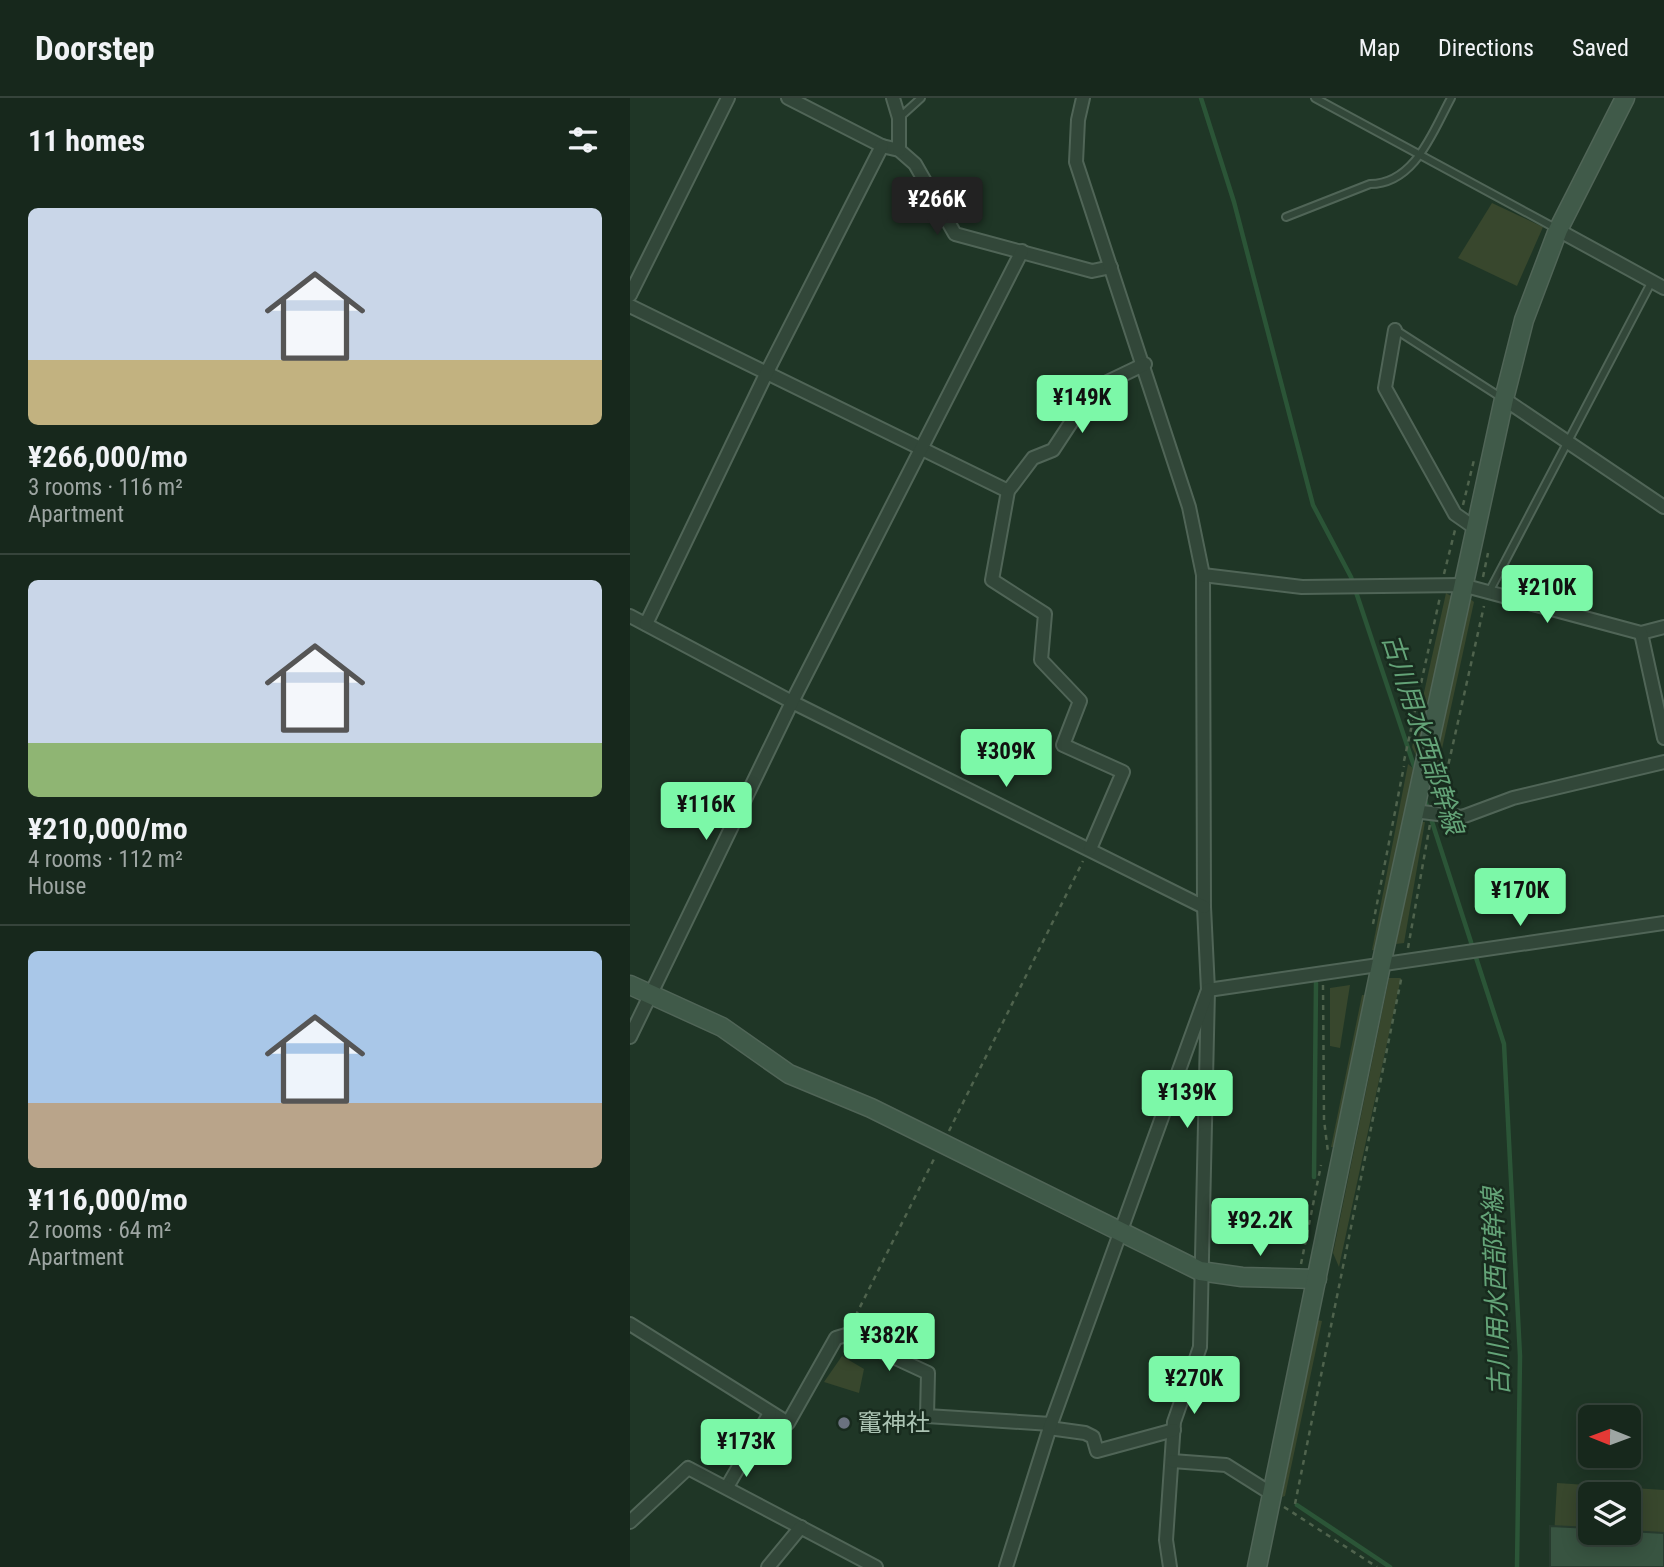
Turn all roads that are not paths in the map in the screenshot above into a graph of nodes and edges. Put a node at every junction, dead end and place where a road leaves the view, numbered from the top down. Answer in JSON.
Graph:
{"nodes":[{"id":1,"x":728,"y":98,"type":"edge"},
{"id":2,"x":788,"y":98,"type":"edge"},
{"id":3,"x":893,"y":98,"type":"edge"},
{"id":4,"x":921,"y":98,"type":"edge"},
{"id":5,"x":1083,"y":98,"type":"edge"},
{"id":6,"x":1315,"y":98,"type":"edge"},
{"id":7,"x":1451,"y":98,"type":"edge"},
{"id":8,"x":1625,"y":98,"type":"edge"},
{"id":9,"x":899,"y":118,"type":"junction"},
{"id":10,"x":882,"y":146,"type":"junction"},
{"id":11,"x":899,"y":150,"type":"junction"},
{"id":12,"x":1420,"y":155,"type":"junction"},
{"id":13,"x":1286,"y":217,"type":"dead end"},
{"id":14,"x":1558,"y":230,"type":"junction"},
{"id":15,"x":1022,"y":251,"type":"junction"},
{"id":16,"x":1111,"y":267,"type":"junction"},
{"id":17,"x":1651,"y":281,"type":"junction"},
{"id":18,"x":1664,"y":288,"type":"edge"},
{"id":19,"x":630,"y":295,"type":"edge"},
{"id":20,"x":630,"y":306,"type":"edge"},
{"id":21,"x":1395,"y":330,"type":"joint"},
{"id":22,"x":1145,"y":364,"type":"junction"},
{"id":23,"x":767,"y":372,"type":"junction"},
{"id":24,"x":1504,"y":398,"type":"junction"},
{"id":25,"x":1568,"y":442,"type":"junction"},
{"id":26,"x":921,"y":450,"type":"junction"},
{"id":27,"x":1008,"y":491,"type":"junction"},
{"id":28,"x":1664,"y":507,"type":"edge"},
{"id":29,"x":1475,"y":527,"type":"junction"},
{"id":30,"x":1203,"y":575,"type":"junction"},
{"id":31,"x":1462,"y":585,"type":"junction"},
{"id":32,"x":1489,"y":592,"type":"junction"},
{"id":33,"x":630,"y":616,"type":"edge"},
{"id":34,"x":646,"y":624,"type":"junction"},
{"id":35,"x":1664,"y":627,"type":"edge"},
{"id":36,"x":1641,"y":633,"type":"junction"},
{"id":37,"x":792,"y":702,"type":"junction"},
{"id":38,"x":1664,"y":738,"type":"edge"},
{"id":39,"x":1664,"y":762,"type":"edge"},
{"id":40,"x":1414,"y":811,"type":"junction"},
{"id":41,"x":1090,"y":849,"type":"junction"},
{"id":42,"x":1204,"y":907,"type":"junction"},
{"id":43,"x":1664,"y":923,"type":"edge"},
{"id":44,"x":1381,"y":965,"type":"junction"},
{"id":45,"x":630,"y":985,"type":"edge"},
{"id":46,"x":1208,"y":990,"type":"junction"},
{"id":47,"x":651,"y":996,"type":"junction"},
{"id":48,"x":630,"y":1037,"type":"edge"},
{"id":49,"x":1119,"y":1233,"type":"junction"},
{"id":50,"x":1200,"y":1271,"type":"junction"},
{"id":51,"x":1317,"y":1279,"type":"junction"},
{"id":52,"x":630,"y":1324,"type":"edge"},
{"id":53,"x":770,"y":1413,"type":"junction"},
{"id":54,"x":1050,"y":1426,"type":"junction"},
{"id":55,"x":1174,"y":1430,"type":"junction"},
{"id":56,"x":1172,"y":1461,"type":"junction"},
{"id":57,"x":727,"y":1488,"type":"junction"},
{"id":58,"x":1278,"y":1501,"type":"junction"},
{"id":59,"x":630,"y":1522,"type":"edge"},
{"id":60,"x":802,"y":1527,"type":"junction"},
{"id":61,"x":768,"y":1567,"type":"edge"},
{"id":62,"x":876,"y":1567,"type":"edge"},
{"id":63,"x":1006,"y":1567,"type":"edge"},
{"id":64,"x":1170,"y":1567,"type":"edge"},
{"id":65,"x":1257,"y":1567,"type":"edge"}],
"edges":[{"from":1,"to":19,"type":"street"},
{"from":2,"to":10,"type":"street"},
{"from":3,"to":9,"type":"street"},
{"from":4,"to":9,"type":"lane"},
{"from":5,"to":16,"type":"street"},
{"from":6,"to":12,"type":"lane"},
{"from":7,"to":12,"type":"lane"},
{"from":8,"to":14,"type":"street"},
{"from":9,"to":11,"type":"street"},
{"from":10,"to":11,"type":"street"},
{"from":10,"to":23,"type":"street"},
{"from":11,"to":15,"type":"street"},
{"from":12,"to":13,"type":"lane"},
{"from":12,"to":14,"type":"lane"},
{"from":14,"to":17,"type":"street"},
{"from":14,"to":24,"type":"street"},
{"from":15,"to":16,"type":"street"},
{"from":15,"to":26,"type":"street"},
{"from":16,"to":22,"type":"street"},
{"from":17,"to":18,"type":"street"},
{"from":17,"to":25,"type":"lane"},
{"from":20,"to":23,"type":"street"},
{"from":21,"to":24,"type":"lane"},
{"from":21,"to":29,"type":"street"},
{"from":22,"to":27,"type":"street"},
{"from":22,"to":30,"type":"street"},
{"from":23,"to":26,"type":"street"},
{"from":23,"to":34,"type":"street"},
{"from":24,"to":25,"type":"street"},
{"from":24,"to":29,"type":"street"},
{"from":25,"to":28,"type":"street"},
{"from":25,"to":32,"type":"lane"},
{"from":26,"to":27,"type":"street"},
{"from":26,"to":37,"type":"street"},
{"from":27,"to":41,"type":"street"},
{"from":29,"to":31,"type":"street"},
{"from":30,"to":31,"type":"street"},
{"from":30,"to":42,"type":"street"},
{"from":31,"to":32,"type":"street"},
{"from":31,"to":40,"type":"street"},
{"from":32,"to":36,"type":"street"},
{"from":33,"to":34,"type":"street"},
{"from":34,"to":37,"type":"street"},
{"from":35,"to":36,"type":"street"},
{"from":36,"to":38,"type":"street"},
{"from":37,"to":41,"type":"street"},
{"from":37,"to":47,"type":"street"},
{"from":39,"to":40,"type":"street"},
{"from":40,"to":44,"type":"street"},
{"from":41,"to":42,"type":"street"},
{"from":42,"to":46,"type":"street"},
{"from":43,"to":44,"type":"street"},
{"from":44,"to":46,"type":"street"},
{"from":44,"to":51,"type":"street"},
{"from":45,"to":47,"type":"street"},
{"from":46,"to":49,"type":"street"},
{"from":46,"to":50,"type":"street"},
{"from":47,"to":48,"type":"street"},
{"from":47,"to":49,"type":"street"},
{"from":49,"to":50,"type":"street"},
{"from":49,"to":54,"type":"street"},
{"from":50,"to":51,"type":"street"},
{"from":50,"to":55,"type":"street"},
{"from":51,"to":58,"type":"street"},
{"from":52,"to":53,"type":"street"},
{"from":53,"to":54,"type":"street"},
{"from":53,"to":57,"type":"street"},
{"from":54,"to":55,"type":"street"},
{"from":54,"to":63,"type":"street"},
{"from":55,"to":56,"type":"street"},
{"from":56,"to":58,"type":"street"},
{"from":56,"to":64,"type":"street"},
{"from":57,"to":59,"type":"street"},
{"from":57,"to":60,"type":"street"},
{"from":58,"to":65,"type":"street"},
{"from":60,"to":61,"type":"street"},
{"from":60,"to":62,"type":"street"}]}
